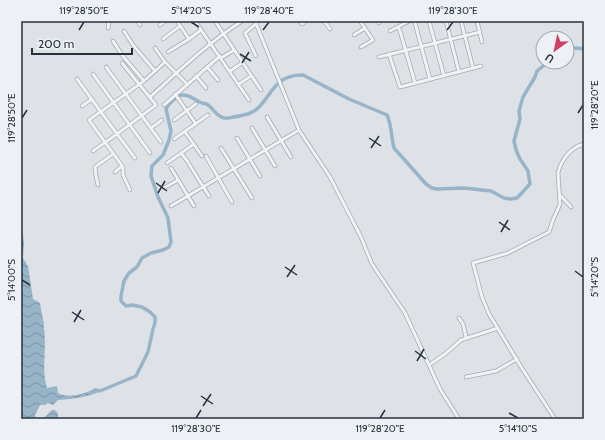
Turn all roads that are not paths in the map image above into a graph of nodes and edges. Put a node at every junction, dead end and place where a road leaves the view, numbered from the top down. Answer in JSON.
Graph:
{"nodes":[{"id":1,"x":108,"y":21,"type":"edge"},
{"id":2,"x":138,"y":21,"type":"edge"},
{"id":3,"x":165,"y":21,"type":"edge"},
{"id":4,"x":177,"y":21,"type":"edge"},
{"id":5,"x":195,"y":21,"type":"edge"},
{"id":6,"x":215,"y":21,"type":"edge"},
{"id":7,"x":234,"y":21,"type":"edge"},
{"id":8,"x":242,"y":21,"type":"edge"},
{"id":9,"x":300,"y":21,"type":"edge"},
{"id":10,"x":306,"y":21,"type":"edge"},
{"id":11,"x":324,"y":21,"type":"edge"},
{"id":12,"x":360,"y":21,"type":"edge"},
{"id":13,"x":409,"y":21,"type":"edge"},
{"id":14,"x":413,"y":21,"type":"edge"},
{"id":15,"x":430,"y":21,"type":"edge"},
{"id":16,"x":446,"y":21,"type":"edge"},
{"id":17,"x":461,"y":21,"type":"edge"},
{"id":18,"x":477,"y":21,"type":"edge"},
{"id":19,"x":256,"y":22,"type":"edge"},
{"id":20,"x":237,"y":24,"type":"junction"},
{"id":21,"x":140,"y":25,"type":"dead end"},
{"id":22,"x":160,"y":25,"type":"dead end"},
{"id":23,"x":180,"y":26,"type":"junction"},
{"id":24,"x":398,"y":27,"type":"junction"},
{"id":25,"x":108,"y":28,"type":"dead end"},
{"id":26,"x":365,"y":28,"type":"junction"},
{"id":27,"x":330,"y":29,"type":"dead end"},
{"id":28,"x":124,"y":30,"type":"dead end"},
{"id":29,"x":201,"y":30,"type":"junction"},
{"id":30,"x":390,"y":31,"type":"dead end"},
{"id":31,"x":480,"y":32,"type":"junction"},
{"id":32,"x":224,"y":34,"type":"junction"},
{"id":33,"x":354,"y":35,"type":"dead end"},
{"id":34,"x":464,"y":35,"type":"junction"},
{"id":35,"x":163,"y":39,"type":"dead end"},
{"id":36,"x":189,"y":39,"type":"junction"},
{"id":37,"x":450,"y":39,"type":"junction"},
{"id":38,"x":113,"y":42,"type":"dead end"},
{"id":39,"x":482,"y":42,"type":"dead end"},
{"id":40,"x":211,"y":43,"type":"junction"},
{"id":41,"x":435,"y":43,"type":"junction"},
{"id":42,"x":421,"y":46,"type":"junction"},
{"id":43,"x":361,"y":47,"type":"dead end"},
{"id":44,"x":156,"y":48,"type":"dead end"},
{"id":45,"x":234,"y":50,"type":"junction"},
{"id":46,"x":405,"y":50,"type":"junction"},
{"id":47,"x":168,"y":52,"type":"dead end"},
{"id":48,"x":390,"y":54,"type":"junction"},
{"id":49,"x":256,"y":56,"type":"dead end"},
{"id":50,"x":221,"y":57,"type":"junction"},
{"id":51,"x":379,"y":57,"type":"dead end"},
{"id":52,"x":165,"y":62,"type":"junction"},
{"id":53,"x":122,"y":63,"type":"dead end"},
{"id":54,"x":242,"y":63,"type":"junction"},
{"id":55,"x":481,"y":66,"type":"dead end"},
{"id":56,"x":106,"y":67,"type":"dead end"},
{"id":57,"x":207,"y":67,"type":"junction"},
{"id":58,"x":473,"y":68,"type":"junction"},
{"id":59,"x":155,"y":71,"type":"junction"},
{"id":60,"x":230,"y":71,"type":"junction"},
{"id":61,"x":176,"y":72,"type":"junction"},
{"id":62,"x":459,"y":72,"type":"junction"},
{"id":63,"x":93,"y":74,"type":"dead end"},
{"id":64,"x":196,"y":76,"type":"junction"},
{"id":65,"x":251,"y":76,"type":"junction"},
{"id":66,"x":444,"y":76,"type":"junction"},
{"id":67,"x":77,"y":79,"type":"dead end"},
{"id":68,"x":430,"y":79,"type":"junction"},
{"id":69,"x":218,"y":80,"type":"dead end"},
{"id":70,"x":142,"y":83,"type":"junction"},
{"id":71,"x":415,"y":83,"type":"junction"},
{"id":72,"x":187,"y":84,"type":"junction"},
{"id":73,"x":239,"y":84,"type":"junction"},
{"id":74,"x":206,"y":88,"type":"dead end"},
{"id":75,"x":261,"y":90,"type":"dead end"},
{"id":76,"x":126,"y":94,"type":"junction"},
{"id":77,"x":151,"y":95,"type":"junction"},
{"id":78,"x":177,"y":96,"type":"junction"},
{"id":79,"x":92,"y":99,"type":"junction"},
{"id":80,"x":250,"y":100,"type":"dead end"},
{"id":81,"x":114,"y":103,"type":"junction"},
{"id":82,"x":196,"y":104,"type":"dead end"},
{"id":83,"x":164,"y":105,"type":"dead end"},
{"id":84,"x":82,"y":106,"type":"dead end"},
{"id":85,"x":187,"y":110,"type":"junction"},
{"id":86,"x":101,"y":112,"type":"junction"},
{"id":87,"x":208,"y":115,"type":"dead end"},
{"id":88,"x":142,"y":116,"type":"junction"},
{"id":89,"x":268,"y":117,"type":"dead end"},
{"id":90,"x":162,"y":120,"type":"dead end"},
{"id":91,"x":174,"y":120,"type":"dead end"},
{"id":92,"x":196,"y":124,"type":"junction"},
{"id":93,"x":130,"y":125,"type":"junction"},
{"id":94,"x":151,"y":128,"type":"junction"},
{"id":95,"x":252,"y":128,"type":"dead end"},
{"id":96,"x":299,"y":130,"type":"junction"},
{"id":97,"x":185,"y":132,"type":"junction"},
{"id":98,"x":117,"y":134,"type":"junction"},
{"id":99,"x":237,"y":138,"type":"dead end"},
{"id":100,"x":174,"y":139,"type":"dead end"},
{"id":101,"x":281,"y":140,"type":"junction"},
{"id":102,"x":161,"y":142,"type":"dead end"},
{"id":103,"x":105,"y":143,"type":"junction"},
{"id":104,"x":194,"y":144,"type":"junction"},
{"id":105,"x":584,"y":144,"type":"edge"},
{"id":106,"x":221,"y":148,"type":"dead end"},
{"id":107,"x":265,"y":150,"type":"junction"},
{"id":108,"x":93,"y":151,"type":"dead end"},
{"id":109,"x":150,"y":153,"type":"dead end"},
{"id":110,"x":181,"y":153,"type":"junction"},
{"id":111,"x":113,"y":154,"type":"junction"},
{"id":112,"x":202,"y":156,"type":"dead end"},
{"id":113,"x":206,"y":156,"type":"dead end"},
{"id":114,"x":134,"y":158,"type":"dead end"},
{"id":115,"x":291,"y":158,"type":"dead end"},
{"id":116,"x":250,"y":159,"type":"junction"},
{"id":117,"x":167,"y":163,"type":"dead end"},
{"id":118,"x":122,"y":166,"type":"junction"},
{"id":119,"x":275,"y":166,"type":"dead end"},
{"id":120,"x":171,"y":168,"type":"dead end"},
{"id":121,"x":234,"y":168,"type":"junction"},
{"id":122,"x":114,"y":172,"type":"dead end"},
{"id":123,"x":260,"y":176,"type":"dead end"},
{"id":124,"x":219,"y":178,"type":"junction"},
{"id":125,"x":178,"y":180,"type":"junction"},
{"id":126,"x":98,"y":185,"type":"dead end"},
{"id":127,"x":203,"y":187,"type":"junction"},
{"id":128,"x":164,"y":188,"type":"dead end"},
{"id":129,"x":130,"y":190,"type":"dead end"},
{"id":130,"x":188,"y":196,"type":"junction"},
{"id":131,"x":209,"y":196,"type":"dead end"},
{"id":132,"x":561,"y":196,"type":"junction"},
{"id":133,"x":252,"y":198,"type":"dead end"},
{"id":134,"x":232,"y":202,"type":"dead end"},
{"id":135,"x":171,"y":206,"type":"dead end"},
{"id":136,"x":194,"y":206,"type":"dead end"},
{"id":137,"x":571,"y":207,"type":"dead end"},
{"id":138,"x":459,"y":318,"type":"dead end"},
{"id":139,"x":498,"y":328,"type":"junction"},
{"id":140,"x":466,"y":337,"type":"junction"},
{"id":141,"x":517,"y":359,"type":"junction"},
{"id":142,"x":429,"y":365,"type":"junction"},
{"id":143,"x":466,"y":377,"type":"dead end"},
{"id":144,"x":459,"y":419,"type":"edge"},
{"id":145,"x":555,"y":419,"type":"edge"}],
"edges":[{"from":1,"to":25,"type":"street"},
{"from":2,"to":21,"type":"street"},
{"from":3,"to":22,"type":"street"},
{"from":4,"to":23,"type":"street"},
{"from":5,"to":29,"type":"street"},
{"from":6,"to":32,"type":"street"},
{"from":7,"to":20,"type":"street"},
{"from":8,"to":20,"type":"street"},
{"from":9,"to":10,"type":"street"},
{"from":11,"to":27,"type":"street"},
{"from":12,"to":26,"type":"street"},
{"from":13,"to":24,"type":"street"},
{"from":14,"to":42,"type":"street"},
{"from":15,"to":41,"type":"street"},
{"from":16,"to":37,"type":"street"},
{"from":17,"to":34,"type":"street"},
{"from":18,"to":31,"type":"street"},
{"from":19,"to":49,"type":"street"},
{"from":19,"to":96,"type":"street"},
{"from":20,"to":32,"type":"street"},
{"from":23,"to":35,"type":"street"},
{"from":23,"to":36,"type":"street"},
{"from":24,"to":30,"type":"street"},
{"from":24,"to":46,"type":"street"},
{"from":26,"to":33,"type":"street"},
{"from":26,"to":43,"type":"street"},
{"from":28,"to":59,"type":"street"},
{"from":29,"to":36,"type":"street"},
{"from":29,"to":40,"type":"street"},
{"from":31,"to":34,"type":"street"},
{"from":31,"to":39,"type":"street"},
{"from":32,"to":40,"type":"street"},
{"from":32,"to":45,"type":"street"},
{"from":34,"to":37,"type":"street"},
{"from":34,"to":58,"type":"street"},
{"from":36,"to":47,"type":"street"},
{"from":37,"to":41,"type":"street"},
{"from":37,"to":62,"type":"street"},
{"from":38,"to":70,"type":"street"},
{"from":40,"to":50,"type":"street"},
{"from":40,"to":61,"type":"street"},
{"from":41,"to":42,"type":"street"},
{"from":41,"to":66,"type":"street"},
{"from":42,"to":46,"type":"street"},
{"from":42,"to":68,"type":"street"},
{"from":44,"to":52,"type":"street"},
{"from":45,"to":50,"type":"street"},
{"from":45,"to":54,"type":"street"},
{"from":46,"to":48,"type":"street"},
{"from":46,"to":71,"type":"street"},
{"from":48,"to":51,"type":"street"},
{"from":48,"to":71,"type":"street"},
{"from":50,"to":57,"type":"street"},
{"from":50,"to":60,"type":"street"},
{"from":52,"to":59,"type":"street"},
{"from":52,"to":61,"type":"street"},
{"from":53,"to":70,"type":"street"},
{"from":54,"to":60,"type":"street"},
{"from":54,"to":65,"type":"street"},
{"from":55,"to":58,"type":"street"},
{"from":56,"to":76,"type":"street"},
{"from":57,"to":64,"type":"street"},
{"from":57,"to":69,"type":"street"},
{"from":58,"to":62,"type":"street"},
{"from":59,"to":70,"type":"street"},
{"from":60,"to":73,"type":"street"},
{"from":61,"to":72,"type":"street"},
{"from":61,"to":77,"type":"street"},
{"from":62,"to":66,"type":"street"},
{"from":63,"to":81,"type":"street"},
{"from":64,"to":72,"type":"street"},
{"from":64,"to":74,"type":"street"},
{"from":65,"to":73,"type":"street"},
{"from":65,"to":75,"type":"street"},
{"from":66,"to":68,"type":"street"},
{"from":67,"to":79,"type":"street"},
{"from":68,"to":71,"type":"street"},
{"from":70,"to":76,"type":"street"},
{"from":70,"to":77,"type":"street"},
{"from":72,"to":78,"type":"street"},
{"from":73,"to":80,"type":"street"},
{"from":76,"to":81,"type":"street"},
{"from":76,"to":88,"type":"street"},
{"from":77,"to":88,"type":"street"},
{"from":78,"to":83,"type":"street"},
{"from":78,"to":85,"type":"street"},
{"from":79,"to":84,"type":"street"},
{"from":79,"to":86,"type":"street"},
{"from":81,"to":86,"type":"street"},
{"from":81,"to":93,"type":"street"},
{"from":82,"to":85,"type":"street"},
{"from":85,"to":91,"type":"street"},
{"from":85,"to":92,"type":"street"},
{"from":86,"to":98,"type":"street"},
{"from":86,"to":103,"type":"street"},
{"from":87,"to":92,"type":"street"},
{"from":88,"to":93,"type":"street"},
{"from":88,"to":94,"type":"street"},
{"from":89,"to":101,"type":"street"},
{"from":90,"to":94,"type":"street"},
{"from":92,"to":97,"type":"street"},
{"from":93,"to":98,"type":"street"},
{"from":93,"to":109,"type":"street"},
{"from":94,"to":102,"type":"street"},
{"from":95,"to":107,"type":"street"},
{"from":96,"to":101,"type":"street"},
{"from":96,"to":142,"type":"street"},
{"from":97,"to":100,"type":"street"},
{"from":97,"to":104,"type":"street"},
{"from":98,"to":103,"type":"street"},
{"from":98,"to":114,"type":"street"},
{"from":99,"to":116,"type":"street"},
{"from":101,"to":107,"type":"street"},
{"from":101,"to":115,"type":"street"},
{"from":103,"to":108,"type":"street"},
{"from":103,"to":111,"type":"street"},
{"from":104,"to":110,"type":"street"},
{"from":104,"to":112,"type":"street"},
{"from":105,"to":132,"type":"street"},
{"from":106,"to":121,"type":"street"},
{"from":107,"to":116,"type":"street"},
{"from":107,"to":119,"type":"street"},
{"from":110,"to":117,"type":"street"},
{"from":110,"to":127,"type":"street"},
{"from":111,"to":118,"type":"street"},
{"from":111,"to":126,"type":"street"},
{"from":113,"to":124,"type":"street"},
{"from":116,"to":121,"type":"street"},
{"from":116,"to":123,"type":"street"},
{"from":118,"to":122,"type":"street"},
{"from":118,"to":129,"type":"street"},
{"from":120,"to":125,"type":"street"},
{"from":121,"to":124,"type":"street"},
{"from":121,"to":133,"type":"street"},
{"from":124,"to":127,"type":"street"},
{"from":124,"to":134,"type":"street"},
{"from":125,"to":128,"type":"street"},
{"from":125,"to":130,"type":"street"},
{"from":127,"to":130,"type":"street"},
{"from":127,"to":131,"type":"street"},
{"from":130,"to":135,"type":"street"},
{"from":130,"to":136,"type":"street"},
{"from":132,"to":137,"type":"street"},
{"from":132,"to":139,"type":"street"},
{"from":138,"to":140,"type":"street"},
{"from":139,"to":140,"type":"street"},
{"from":139,"to":141,"type":"street"},
{"from":140,"to":142,"type":"street"},
{"from":141,"to":143,"type":"street"},
{"from":141,"to":145,"type":"street"},
{"from":142,"to":144,"type":"street"}]}
